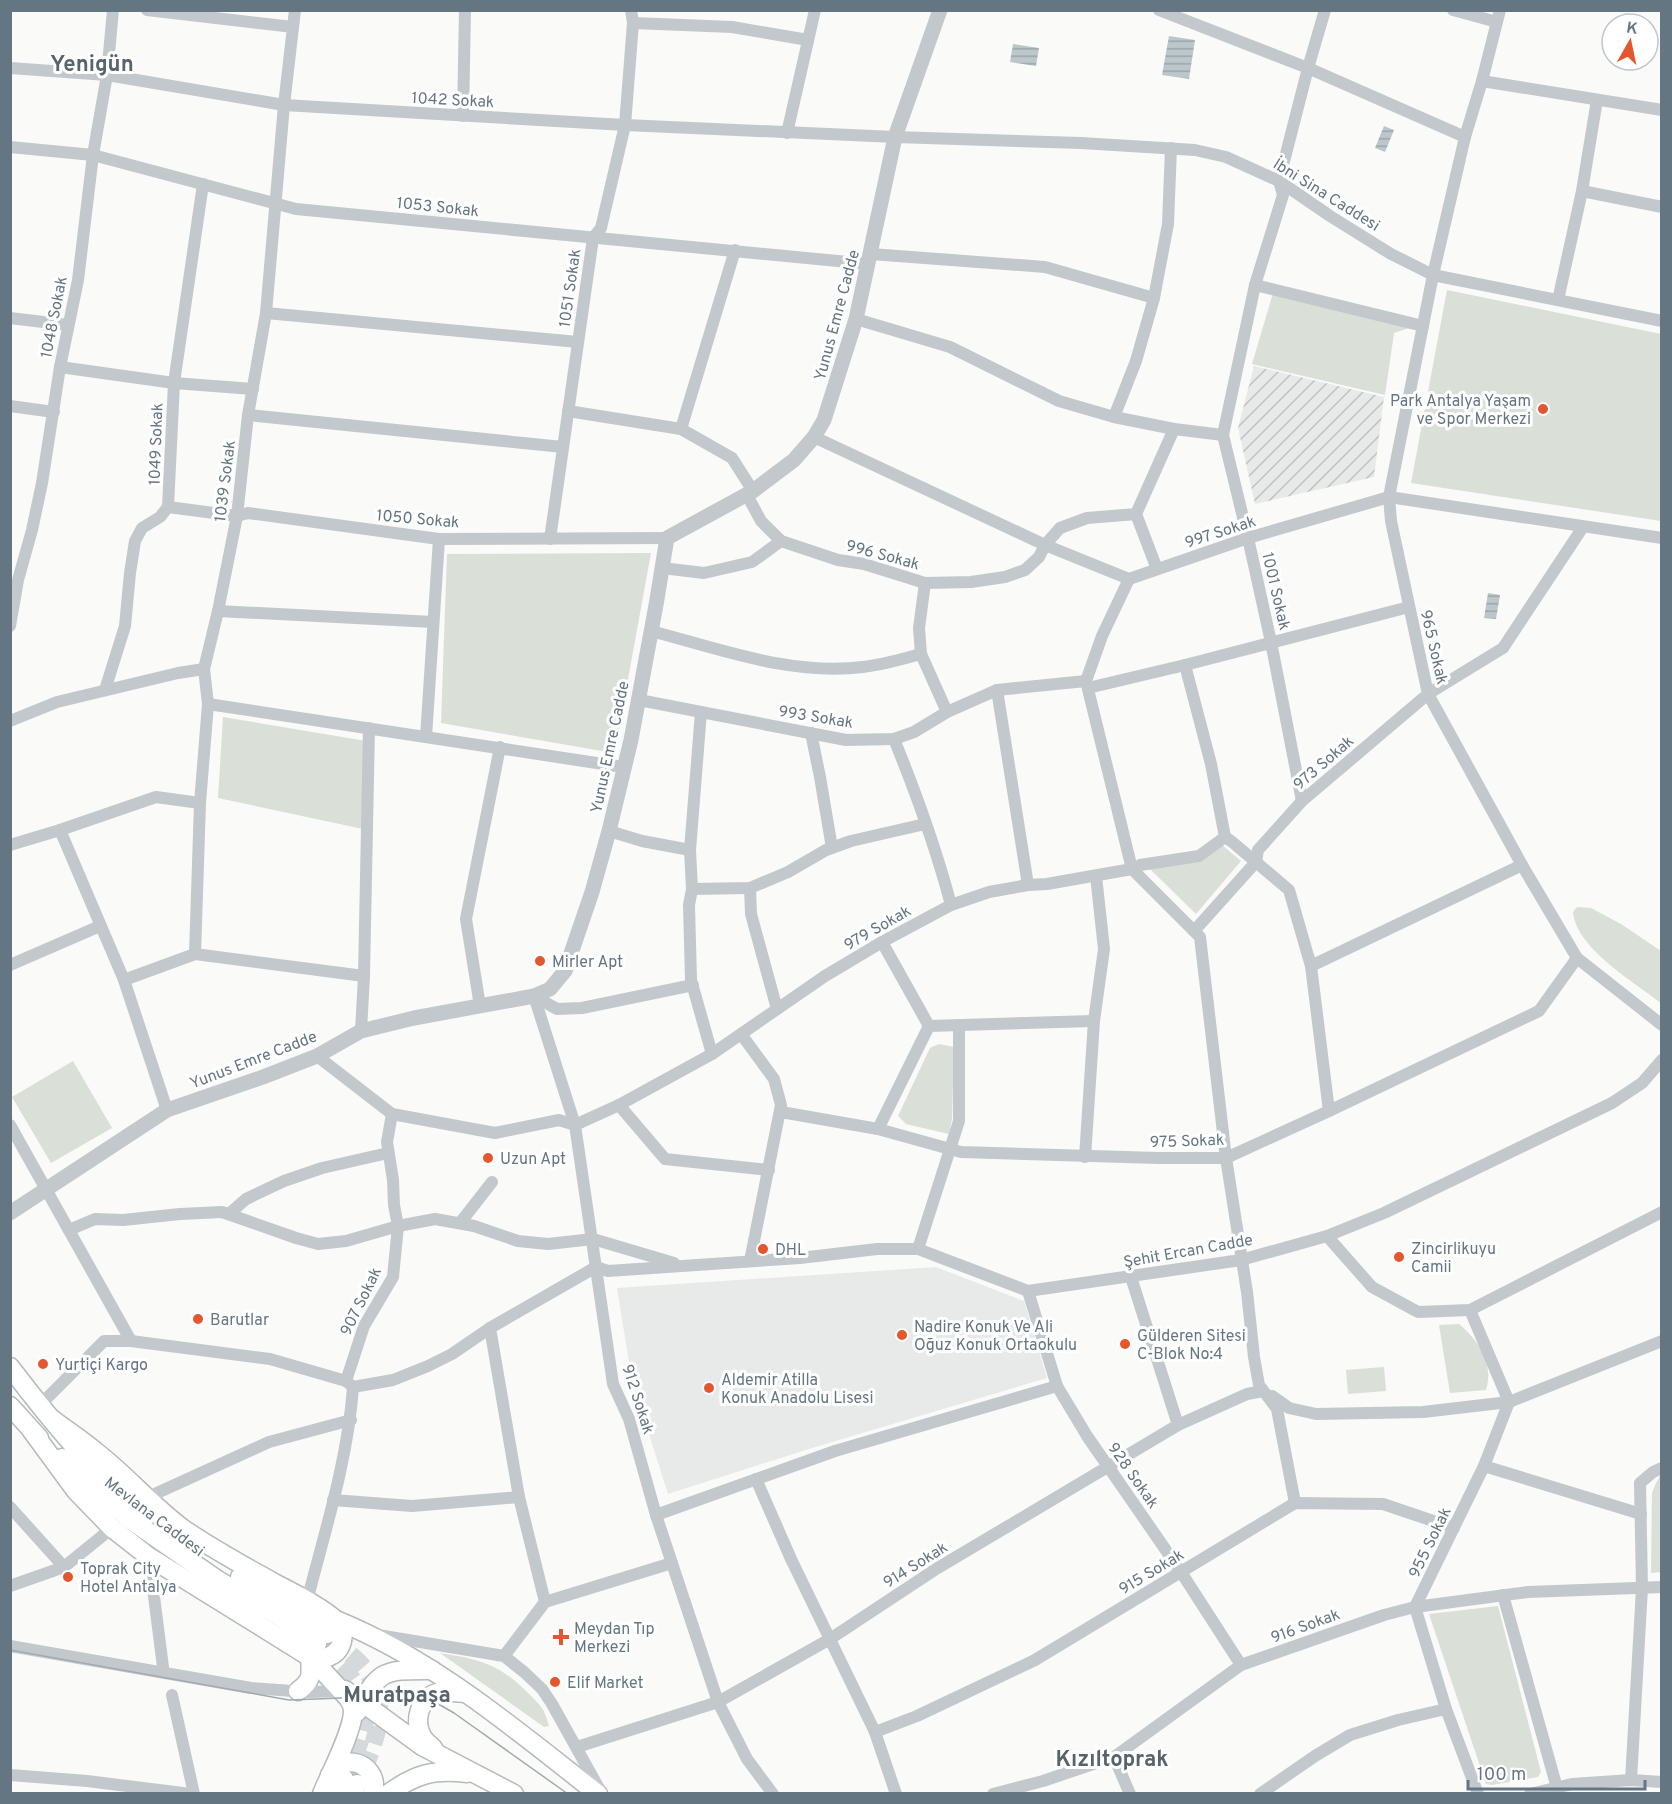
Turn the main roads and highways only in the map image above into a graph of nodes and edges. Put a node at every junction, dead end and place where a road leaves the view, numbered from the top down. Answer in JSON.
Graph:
{"nodes":[{"id":1,"x":10,"y":1367,"type":"edge"},
{"id":2,"x":10,"y":1406,"type":"edge"},
{"id":3,"x":46,"y":1412,"type":"junction"},
{"id":4,"x":32,"y":1431,"type":"junction"},
{"id":5,"x":322,"y":1639,"type":"junction"},
{"id":6,"x":433,"y":1670,"type":"junction"},
{"id":7,"x":298,"y":1691,"type":"road end"},
{"id":8,"x":355,"y":1693,"type":"junction"},
{"id":9,"x":468,"y":1693,"type":"junction"},
{"id":10,"x":441,"y":1756,"type":"junction"},
{"id":11,"x":476,"y":1774,"type":"junction"},
{"id":12,"x":349,"y":1786,"type":"edge"},
{"id":13,"x":490,"y":1788,"type":"edge"},
{"id":14,"x":322,"y":1794,"type":"edge"},
{"id":15,"x":388,"y":1794,"type":"edge"},
{"id":16,"x":514,"y":1794,"type":"edge"},
{"id":17,"x":600,"y":1794,"type":"edge"}],
"edges":[{"from":1,"to":3,"type":"main road","name":"Mevlana Caddesi"},
{"from":2,"to":4,"type":"main road","name":"Mevlana Caddesi"},
{"from":3,"to":5,"type":"main road","name":"Mevlana Caddesi"},
{"from":3,"to":5,"type":"main road"},
{"from":4,"to":5,"type":"main road","name":"Mevlana Caddesi"},
{"from":4,"to":5,"type":"main road"},
{"from":5,"to":6,"type":"main road"},
{"from":5,"to":7,"type":"main road"},
{"from":5,"to":8,"type":"main road"},
{"from":6,"to":8,"type":"main road"},
{"from":6,"to":9,"type":"main road"},
{"from":8,"to":10,"type":"main road"},
{"from":8,"to":12,"type":"main road"},
{"from":9,"to":10,"type":"main road"},
{"from":9,"to":17,"type":"main road"},
{"from":10,"to":11,"type":"main road"},
{"from":11,"to":13,"type":"main road"},
{"from":11,"to":15,"type":"main road"},
{"from":12,"to":14,"type":"main road"},
{"from":13,"to":16,"type":"main road"}]}
